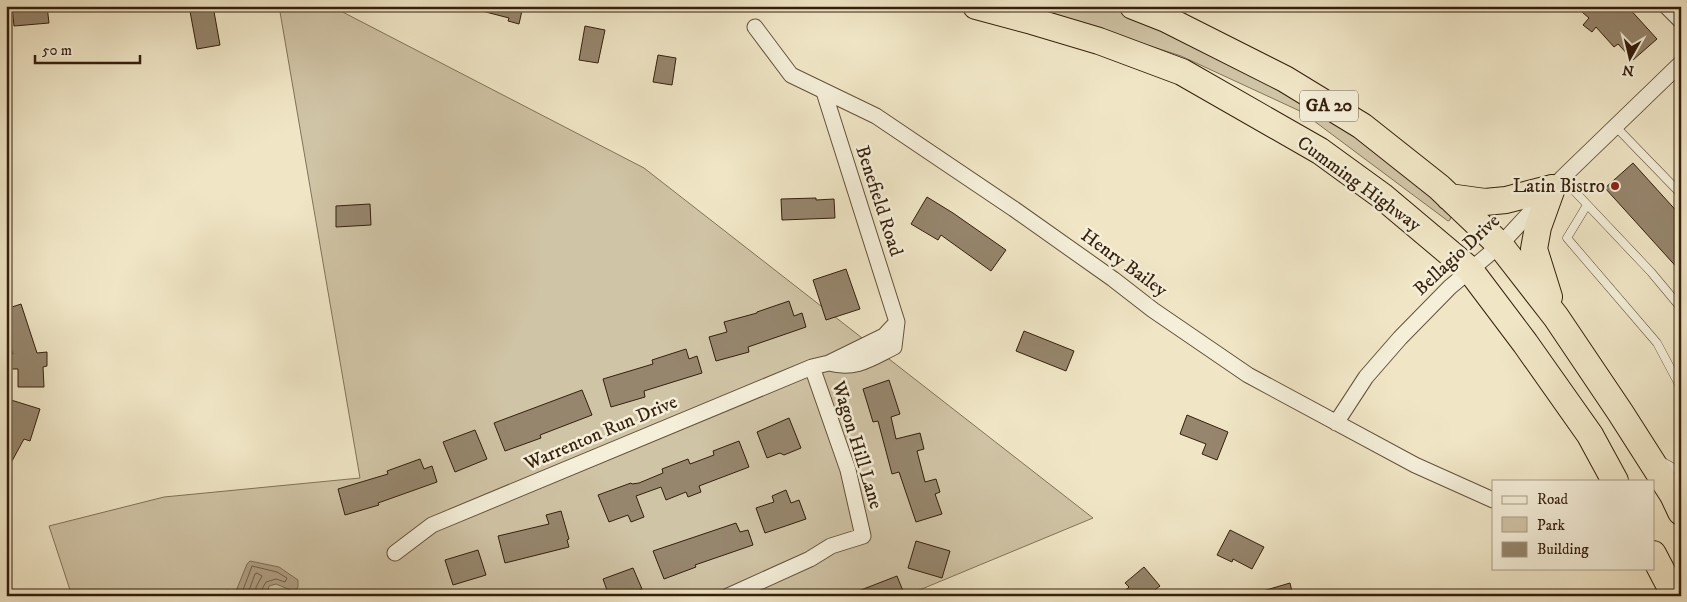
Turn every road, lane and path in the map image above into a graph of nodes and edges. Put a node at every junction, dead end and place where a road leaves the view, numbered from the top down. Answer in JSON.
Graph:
{"nodes":[{"id":1,"x":976,"y":6,"type":"edge"},
{"id":2,"x":1133,"y":6,"type":"edge"},
{"id":3,"x":1666,"y":6,"type":"edge"},
{"id":4,"x":1681,"y":21,"type":"edge"},
{"id":5,"x":755,"y":27,"type":"dead end"},
{"id":6,"x":1681,"y":63,"type":"edge"},
{"id":7,"x":824,"y":92,"type":"junction"},
{"id":8,"x":1616,"y":127,"type":"junction"},
{"id":9,"x":1557,"y":183,"type":"junction"},
{"id":10,"x":1681,"y":194,"type":"edge"},
{"id":11,"x":1449,"y":197,"type":"junction"},
{"id":12,"x":1588,"y":205,"type":"junction"},
{"id":13,"x":1500,"y":245,"type":"junction"},
{"id":14,"x":1470,"y":270,"type":"junction"},
{"id":15,"x":1681,"y":308,"type":"edge"},
{"id":16,"x":1556,"y":316,"type":"junction"},
{"id":17,"x":897,"y":322,"type":"joint"},
{"id":18,"x":812,"y":367,"type":"junction"},
{"id":19,"x":1681,"y":388,"type":"edge"},
{"id":20,"x":1336,"y":424,"type":"junction"},
{"id":21,"x":1640,"y":444,"type":"junction"},
{"id":22,"x":1681,"y":472,"type":"edge"},
{"id":23,"x":1614,"y":480,"type":"edge"},
{"id":24,"x":1492,"y":500,"type":"edge"},
{"id":25,"x":1681,"y":512,"type":"edge"},
{"id":26,"x":394,"y":553,"type":"dead end"},
{"id":27,"x":1654,"y":556,"type":"edge"},
{"id":28,"x":728,"y":596,"type":"edge"},
{"id":29,"x":1675,"y":596,"type":"edge"}],
"edges":[{"from":1,"to":14,"type":"highway","name":"Cumming Highway","number":"GA 20"},
{"from":2,"to":11,"type":"highway","number":"GA 20"},
{"from":3,"to":4,"type":"street"},
{"from":5,"to":7,"type":"street","name":"Henry Bailey"},
{"from":6,"to":8,"type":"street","name":"Bellagio Drive"},
{"from":7,"to":17,"type":"street","name":"Benefield Road"},
{"from":7,"to":20,"type":"street","name":"Henry Bailey"},
{"from":8,"to":9,"type":"street","name":"Bellagio Drive"},
{"from":8,"to":10,"type":"lane"},
{"from":9,"to":11,"type":"highway"},
{"from":9,"to":12,"type":"lane"},
{"from":9,"to":13,"type":"street","name":"Bellagio Drive"},
{"from":9,"to":16,"type":"highway"},
{"from":11,"to":13,"type":"highway","number":"GA 20"},
{"from":12,"to":15,"type":"lane"},
{"from":12,"to":19,"type":"lane"},
{"from":13,"to":14,"type":"street","name":"Bellagio Drive"},
{"from":13,"to":16,"type":"highway","number":"GA 20"},
{"from":14,"to":20,"type":"street","name":"Bellagio Drive"},
{"from":14,"to":23,"type":"highway","name":"Cumming Highway","number":"GA 20"},
{"from":16,"to":21,"type":"highway","number":"GA 20"},
{"from":17,"to":18,"type":"street","name":"Warrenton Run Drive"},
{"from":18,"to":26,"type":"street","name":"Warrenton Run Drive"},
{"from":18,"to":28,"type":"street","name":"Wagon Hill Lane"},
{"from":20,"to":24,"type":"street","name":"Henry Bailey"},
{"from":21,"to":22,"type":"lane"},
{"from":21,"to":25,"type":"highway","number":"GA 20"},
{"from":27,"to":29,"type":"highway"}]}
